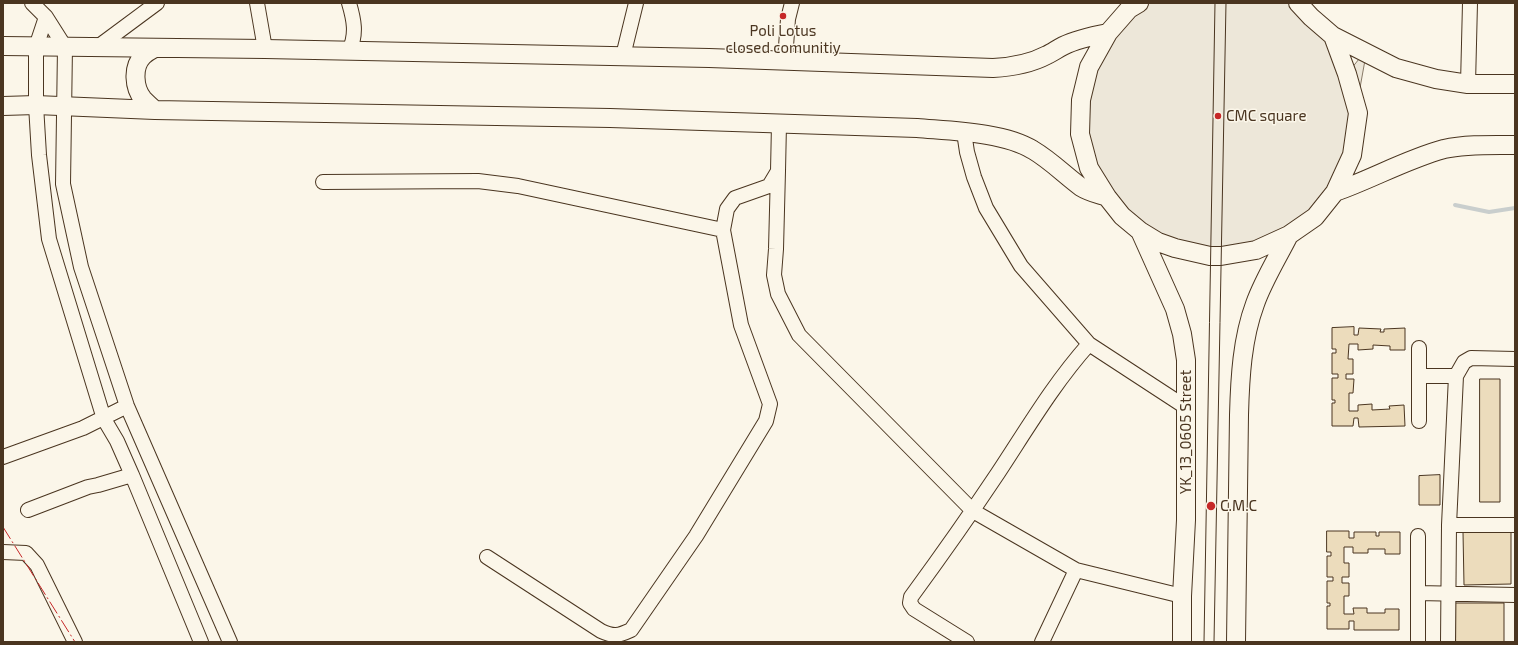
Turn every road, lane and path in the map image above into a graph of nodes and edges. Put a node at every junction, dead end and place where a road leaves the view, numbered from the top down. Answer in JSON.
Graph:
{"nodes":[{"id":1,"x":32,"y":3,"type":"edge"},
{"id":2,"x":157,"y":3,"type":"edge"},
{"id":3,"x":257,"y":3,"type":"edge"},
{"id":4,"x":349,"y":3,"type":"edge"},
{"id":5,"x":636,"y":3,"type":"edge"},
{"id":6,"x":792,"y":3,"type":"edge"},
{"id":7,"x":1298,"y":3,"type":"edge"},
{"id":8,"x":1470,"y":3,"type":"edge"},
{"id":9,"x":1130,"y":5,"type":"edge"},
{"id":10,"x":46,"y":17,"type":"junction"},
{"id":11,"x":1108,"y":33,"type":"junction"},
{"id":12,"x":1333,"y":36,"type":"junction"},
{"id":13,"x":3,"y":46,"type":"edge"},
{"id":14,"x":99,"y":46,"type":"junction"},
{"id":15,"x":36,"y":47,"type":"junction"},
{"id":16,"x":65,"y":48,"type":"junction"},
{"id":17,"x":153,"y":49,"type":"junction"},
{"id":18,"x":265,"y":49,"type":"junction"},
{"id":19,"x":349,"y":51,"type":"junction"},
{"id":20,"x":622,"y":56,"type":"junction"},
{"id":21,"x":785,"y":60,"type":"junction"},
{"id":22,"x":1468,"y":84,"type":"junction"},
{"id":23,"x":1515,"y":84,"type":"edge"},
{"id":24,"x":36,"y":105,"type":"junction"},
{"id":25,"x":3,"y":106,"type":"edge"},
{"id":26,"x":64,"y":106,"type":"junction"},
{"id":27,"x":155,"y":110,"type":"junction"},
{"id":28,"x":778,"y":124,"type":"junction"},
{"id":29,"x":964,"y":132,"type":"junction"},
{"id":30,"x":1515,"y":145,"type":"edge"},
{"id":31,"x":778,"y":171,"type":"junction"},
{"id":32,"x":323,"y":182,"type":"dead end"},
{"id":33,"x":1335,"y":192,"type":"junction"},
{"id":34,"x":1106,"y":197,"type":"junction"},
{"id":35,"x":724,"y":230,"type":"junction"},
{"id":36,"x":1140,"y":231,"type":"junction"},
{"id":37,"x":1289,"y":235,"type":"junction"},
{"id":38,"x":1090,"y":344,"type":"junction"},
{"id":39,"x":1419,"y":348,"type":"dead end"},
{"id":40,"x":1515,"y":359,"type":"edge"},
{"id":41,"x":1420,"y":376,"type":"junction"},
{"id":42,"x":1456,"y":376,"type":"junction"},
{"id":43,"x":127,"y":406,"type":"junction"},
{"id":44,"x":1187,"y":408,"type":"junction"},
{"id":45,"x":104,"y":419,"type":"junction"},
{"id":46,"x":1419,"y":420,"type":"dead end"},
{"id":47,"x":3,"y":457,"type":"edge"},
{"id":48,"x":132,"y":475,"type":"junction"},
{"id":49,"x":28,"y":510,"type":"dead end"},
{"id":50,"x":973,"y":511,"type":"junction"},
{"id":51,"x":1449,"y":525,"type":"junction"},
{"id":52,"x":1515,"y":525,"type":"edge"},
{"id":53,"x":1418,"y":536,"type":"dead end"},
{"id":54,"x":3,"y":552,"type":"edge"},
{"id":55,"x":488,"y":557,"type":"dead end"},
{"id":56,"x":1076,"y":570,"type":"junction"},
{"id":57,"x":1418,"y":593,"type":"junction"},
{"id":58,"x":1449,"y":594,"type":"junction"},
{"id":59,"x":1515,"y":595,"type":"edge"},
{"id":60,"x":1182,"y":596,"type":"junction"},
{"id":61,"x":75,"y":642,"type":"edge"},
{"id":62,"x":201,"y":642,"type":"edge"},
{"id":63,"x":230,"y":642,"type":"edge"},
{"id":64,"x":967,"y":642,"type":"edge"},
{"id":65,"x":1042,"y":642,"type":"edge"},
{"id":66,"x":1182,"y":642,"type":"edge"},
{"id":67,"x":1236,"y":642,"type":"edge"},
{"id":68,"x":1418,"y":642,"type":"edge"},
{"id":69,"x":1448,"y":642,"type":"edge"}],
"edges":[{"from":1,"to":10,"type":"street"},
{"from":2,"to":14,"type":"street"},
{"from":3,"to":18,"type":"street"},
{"from":4,"to":19,"type":"street"},
{"from":5,"to":20,"type":"street"},
{"from":6,"to":21,"type":"street"},
{"from":7,"to":12,"type":"main road"},
{"from":8,"to":22,"type":"street"},
{"from":9,"to":11,"type":"main road"},
{"from":10,"to":15,"type":"street"},
{"from":10,"to":16,"type":"street"},
{"from":11,"to":21,"type":"main road"},
{"from":11,"to":34,"type":"main road"},
{"from":12,"to":22,"type":"main road"},
{"from":12,"to":33,"type":"main road"},
{"from":13,"to":15,"type":"main road"},
{"from":14,"to":16,"type":"main road"},
{"from":14,"to":17,"type":"main road"},
{"from":15,"to":16,"type":"main road"},
{"from":15,"to":24,"type":"street"},
{"from":16,"to":26,"type":"street"},
{"from":17,"to":18,"type":"main road"},
{"from":17,"to":27,"type":"main road"},
{"from":18,"to":19,"type":"main road"},
{"from":19,"to":20,"type":"main road"},
{"from":20,"to":21,"type":"main road"},
{"from":22,"to":23,"type":"main road"},
{"from":24,"to":25,"type":"main road"},
{"from":24,"to":26,"type":"main road"},
{"from":24,"to":45,"type":"street"},
{"from":26,"to":27,"type":"main road"},
{"from":26,"to":43,"type":"street"},
{"from":27,"to":28,"type":"main road"},
{"from":28,"to":29,"type":"main road"},
{"from":28,"to":31,"type":"street"},
{"from":29,"to":34,"type":"main road"},
{"from":29,"to":38,"type":"street"},
{"from":30,"to":33,"type":"main road"},
{"from":31,"to":35,"type":"street"},
{"from":31,"to":50,"type":"street"},
{"from":32,"to":35,"type":"street"},
{"from":33,"to":37,"type":"main road"},
{"from":34,"to":36,"type":"main road"},
{"from":35,"to":55,"type":"street"},
{"from":36,"to":37,"type":"main road"},
{"from":36,"to":44,"type":"main road","name":"YK_13_0605 Street"},
{"from":37,"to":67,"type":"main road"},
{"from":38,"to":44,"type":"street"},
{"from":38,"to":50,"type":"street"},
{"from":39,"to":41,"type":"street"},
{"from":40,"to":42,"type":"street"},
{"from":41,"to":42,"type":"street"},
{"from":41,"to":46,"type":"street"},
{"from":42,"to":51,"type":"street"},
{"from":43,"to":45,"type":"street"},
{"from":43,"to":63,"type":"street"},
{"from":44,"to":60,"type":"main road","name":"YK_13_0605 Street"},
{"from":45,"to":47,"type":"street"},
{"from":45,"to":48,"type":"street"},
{"from":48,"to":49,"type":"street"},
{"from":48,"to":62,"type":"street"},
{"from":50,"to":56,"type":"street"},
{"from":50,"to":64,"type":"street"},
{"from":51,"to":52,"type":"street"},
{"from":51,"to":58,"type":"street"},
{"from":53,"to":57,"type":"street"},
{"from":54,"to":61,"type":"street"},
{"from":56,"to":60,"type":"street"},
{"from":56,"to":65,"type":"street"},
{"from":57,"to":58,"type":"street"},
{"from":57,"to":68,"type":"street"},
{"from":58,"to":59,"type":"street"},
{"from":58,"to":69,"type":"street"},
{"from":60,"to":66,"type":"main road","name":"YK_13_0605 Street"}]}
